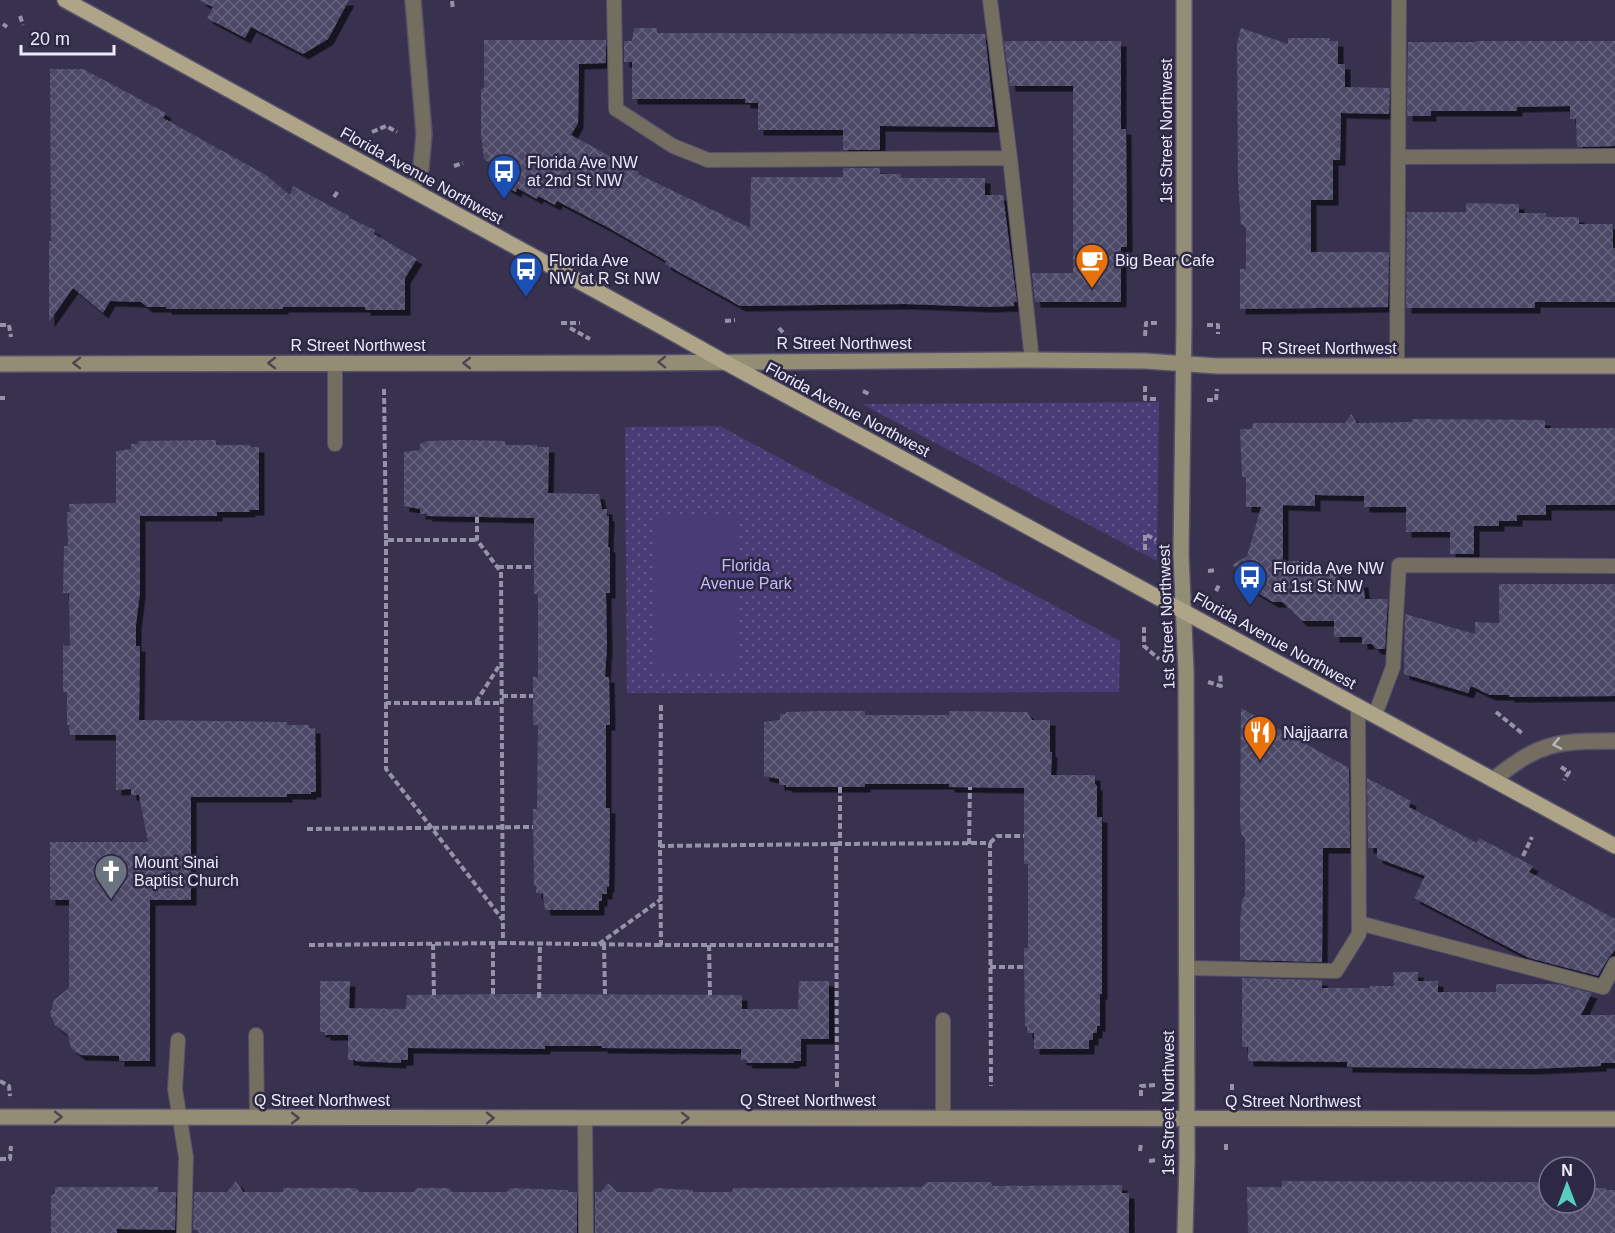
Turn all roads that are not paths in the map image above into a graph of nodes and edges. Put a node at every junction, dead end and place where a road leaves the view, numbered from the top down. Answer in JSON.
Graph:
{"nodes":[{"id":1,"x":65,"y":0,"type":"edge"},
{"id":2,"x":413,"y":0,"type":"edge"},
{"id":3,"x":614,"y":0,"type":"edge"},
{"id":4,"x":990,"y":0,"type":"edge"},
{"id":5,"x":1184,"y":0,"type":"edge"},
{"id":6,"x":1399,"y":0,"type":"edge"},
{"id":7,"x":1615,"y":156,"type":"edge"},
{"id":8,"x":1398,"y":157,"type":"junction"},
{"id":9,"x":1010,"y":158,"type":"junction"},
{"id":10,"x":412,"y":190,"type":"junction"},
{"id":11,"x":721,"y":360,"type":"junction"},
{"id":12,"x":1032,"y":360,"type":"junction"},
{"id":13,"x":335,"y":363,"type":"junction"},
{"id":14,"x":0,"y":364,"type":"edge"},
{"id":15,"x":1184,"y":364,"type":"junction"},
{"id":16,"x":1398,"y":366,"type":"junction"},
{"id":17,"x":1615,"y":366,"type":"edge"},
{"id":18,"x":335,"y":444,"type":"dead end"},
{"id":19,"x":1615,"y":566,"type":"edge"},
{"id":20,"x":1184,"y":611,"type":"junction"},
{"id":21,"x":1358,"y":706,"type":"junction"},
{"id":22,"x":1375,"y":715,"type":"junction"},
{"id":23,"x":1615,"y":741,"type":"edge"},
{"id":24,"x":1493,"y":780,"type":"junction"},
{"id":25,"x":1615,"y":846,"type":"edge"},
{"id":26,"x":1359,"y":923,"type":"junction"},
{"id":27,"x":1615,"y":964,"type":"edge"},
{"id":28,"x":1186,"y":968,"type":"junction"},
{"id":29,"x":943,"y":1020,"type":"dead end"},
{"id":30,"x":256,"y":1035,"type":"dead end"},
{"id":31,"x":178,"y":1040,"type":"dead end"},
{"id":32,"x":0,"y":1117,"type":"edge"},
{"id":33,"x":180,"y":1118,"type":"junction"},
{"id":34,"x":257,"y":1118,"type":"junction"},
{"id":35,"x":585,"y":1118,"type":"junction"},
{"id":36,"x":943,"y":1118,"type":"junction"},
{"id":37,"x":1186,"y":1119,"type":"junction"},
{"id":38,"x":1615,"y":1119,"type":"edge"},
{"id":39,"x":183,"y":1233,"type":"edge"},
{"id":40,"x":586,"y":1233,"type":"edge"},
{"id":41,"x":1185,"y":1233,"type":"edge"}],
"edges":[{"from":1,"to":10,"type":"main road","name":"Florida Avenue Northwest"},
{"from":2,"to":10,"type":"street"},
{"from":3,"to":9,"type":"lane"},
{"from":4,"to":9,"type":"lane"},
{"from":5,"to":15,"type":"street","name":"1st Street Northwest"},
{"from":6,"to":8,"type":"lane"},
{"from":7,"to":8,"type":"lane"},
{"from":8,"to":16,"type":"lane"},
{"from":9,"to":12,"type":"lane"},
{"from":10,"to":11,"type":"main road","name":"Florida Avenue Northwest"},
{"from":11,"to":12,"type":"street","name":"R Street Northwest"},
{"from":11,"to":13,"type":"street","name":"R Street Northwest","one_way":true},
{"from":11,"to":20,"type":"main road","name":"Florida Avenue Northwest"},
{"from":12,"to":15,"type":"street","name":"R Street Northwest"},
{"from":13,"to":14,"type":"street","name":"R Street Northwest","one_way":true},
{"from":13,"to":18,"type":"lane"},
{"from":15,"to":16,"type":"street","name":"R Street Northwest"},
{"from":15,"to":20,"type":"street","name":"1st Street Northwest"},
{"from":16,"to":17,"type":"street","name":"R Street Northwest"},
{"from":19,"to":22,"type":"lane"},
{"from":20,"to":21,"type":"main road","name":"Florida Avenue Northwest"},
{"from":20,"to":28,"type":"street","name":"1st Street Northwest"},
{"from":21,"to":22,"type":"main road","name":"Florida Avenue Northwest"},
{"from":21,"to":26,"type":"lane"},
{"from":22,"to":24,"type":"main road","name":"Florida Avenue Northwest"},
{"from":23,"to":24,"type":"street","one_way":true},
{"from":24,"to":25,"type":"main road","name":"Florida Avenue Northwest"},
{"from":26,"to":27,"type":"lane"},
{"from":26,"to":28,"type":"lane"},
{"from":28,"to":37,"type":"street","name":"1st Street Northwest"},
{"from":29,"to":36,"type":"lane"},
{"from":30,"to":34,"type":"lane"},
{"from":31,"to":33,"type":"lane"},
{"from":32,"to":33,"type":"street","name":"Q Street Northwest","one_way":true},
{"from":33,"to":34,"type":"street","name":"Q Street Northwest"},
{"from":33,"to":39,"type":"lane"},
{"from":34,"to":35,"type":"street","name":"Q Street Northwest","one_way":true},
{"from":35,"to":36,"type":"street","name":"Q Street Northwest","one_way":true},
{"from":35,"to":40,"type":"lane"},
{"from":36,"to":37,"type":"street","name":"Q Street Northwest"},
{"from":37,"to":38,"type":"street","name":"Q Street Northwest"},
{"from":37,"to":41,"type":"street","name":"1st Street Northwest"}]}
